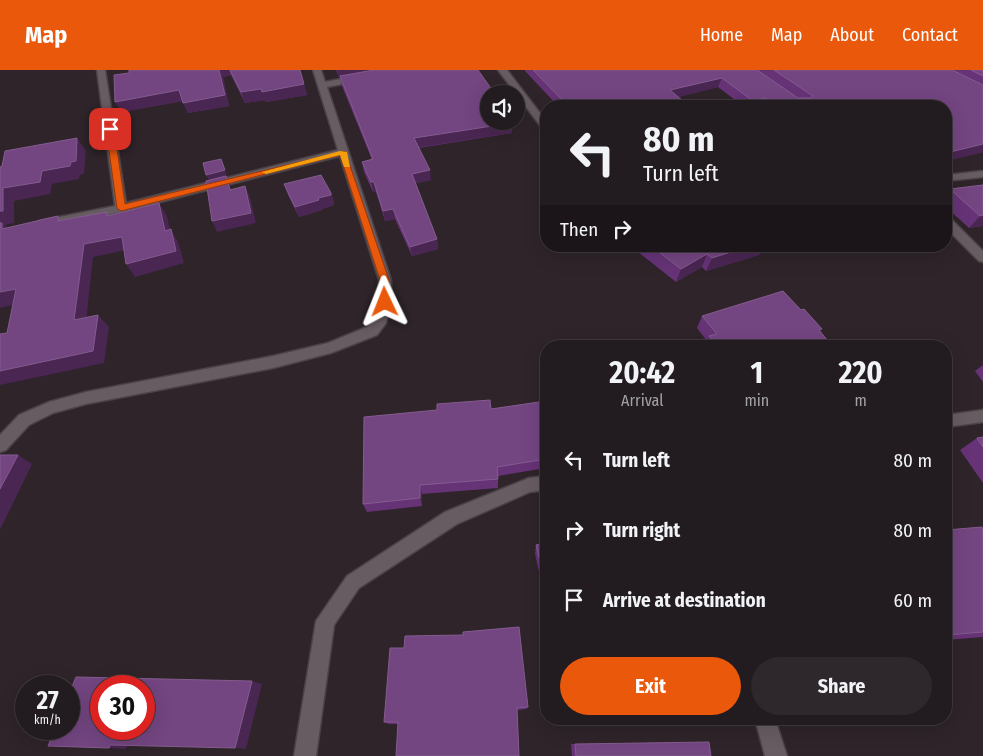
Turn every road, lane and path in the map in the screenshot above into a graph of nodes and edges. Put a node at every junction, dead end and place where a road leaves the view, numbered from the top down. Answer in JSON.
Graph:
{"nodes":[{"id":1,"x":101,"y":70,"type":"edge"},
{"id":2,"x":317,"y":70,"type":"edge"},
{"id":3,"x":400,"y":70,"type":"edge"},
{"id":4,"x":502,"y":70,"type":"edge"},
{"id":5,"x":322,"y":86,"type":"junction"},
{"id":6,"x":540,"y":119,"type":"edge"},
{"id":7,"x":343,"y":152,"type":"junction"},
{"id":8,"x":983,"y":174,"type":"edge"},
{"id":9,"x":952,"y":177,"type":"edge"},
{"id":10,"x":121,"y":208,"type":"junction"},
{"id":11,"x":28,"y":227,"type":"edge"},
{"id":12,"x":952,"y":227,"type":"edge"},
{"id":13,"x":983,"y":258,"type":"edge"},
{"id":14,"x":983,"y":416,"type":"edge"},
{"id":15,"x":952,"y":420,"type":"edge"},
{"id":16,"x":0,"y":445,"type":"edge"},
{"id":17,"x":540,"y":484,"type":"edge"},
{"id":18,"x":767,"y":725,"type":"edge"},
{"id":19,"x":305,"y":756,"type":"edge"},
{"id":20,"x":776,"y":756,"type":"edge"}],
"edges":[{"from":1,"to":10,"type":"street"},
{"from":2,"to":5,"type":"street"},
{"from":3,"to":5,"type":"street"},
{"from":4,"to":6,"type":"street"},
{"from":5,"to":7,"type":"street"},
{"from":7,"to":10,"type":"street"},
{"from":7,"to":16,"type":"street"},
{"from":8,"to":9,"type":"street"},
{"from":10,"to":11,"type":"street"},
{"from":12,"to":13,"type":"street"},
{"from":14,"to":15,"type":"street"},
{"from":17,"to":19,"type":"street"},
{"from":18,"to":20,"type":"street"}]}
